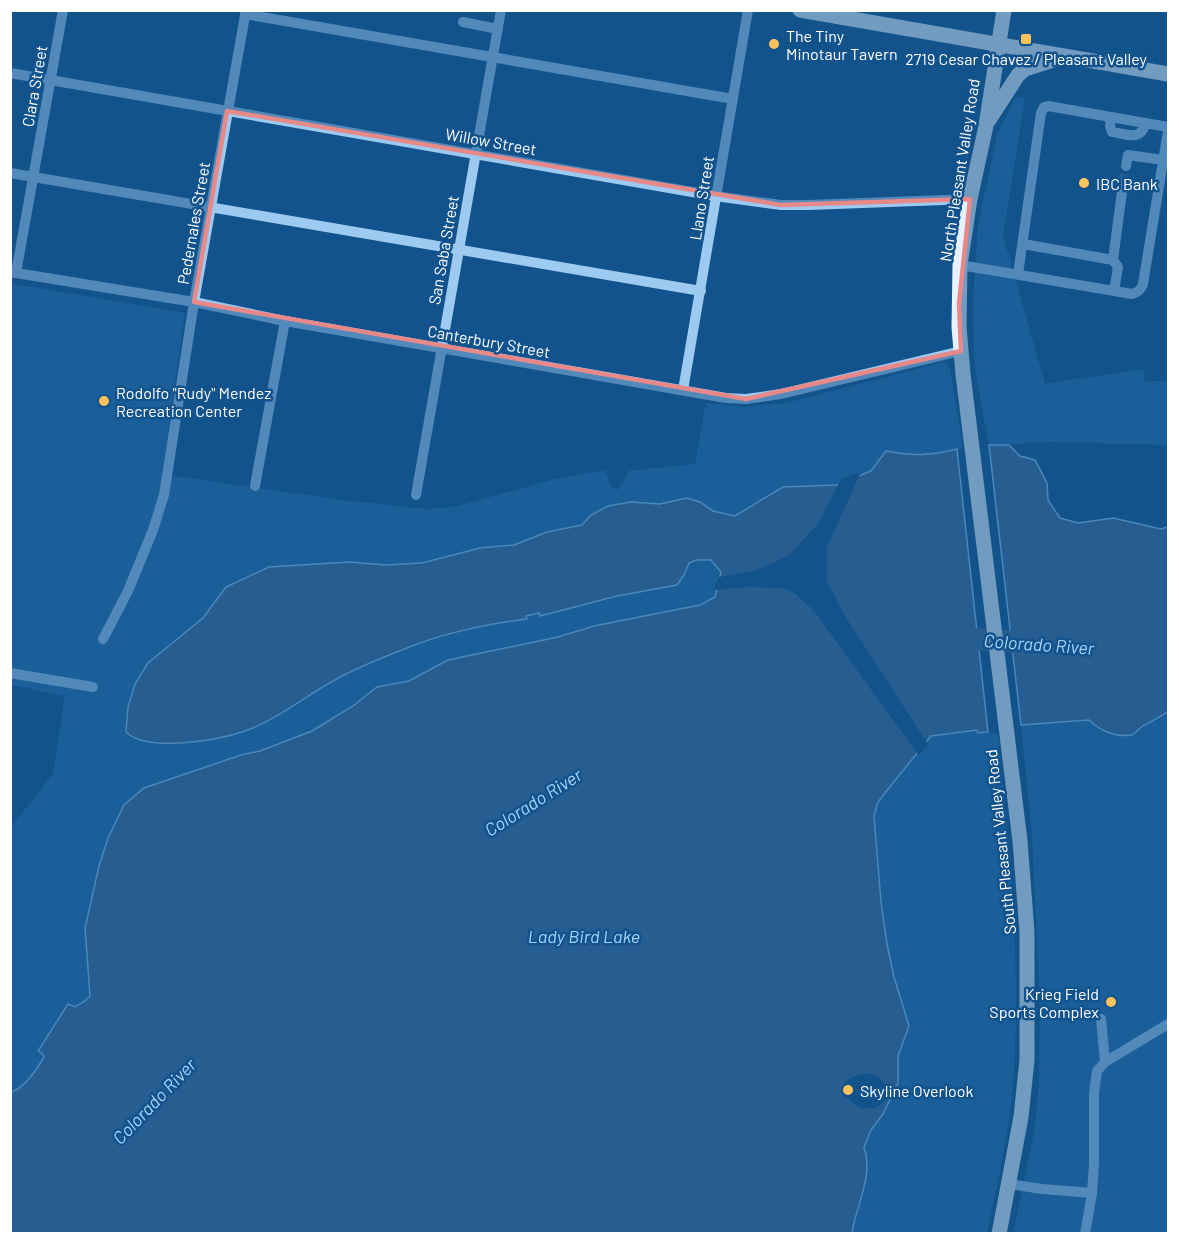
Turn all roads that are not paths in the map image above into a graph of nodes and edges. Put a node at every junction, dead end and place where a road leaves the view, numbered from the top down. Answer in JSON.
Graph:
{"nodes":[{"id":1,"x":63,"y":10,"type":"edge"},
{"id":2,"x":501,"y":10,"type":"edge"},
{"id":3,"x":748,"y":10,"type":"edge"},
{"id":4,"x":800,"y":10,"type":"edge"},
{"id":5,"x":1004,"y":10,"type":"edge"},
{"id":6,"x":245,"y":12,"type":"edge"},
{"id":7,"x":463,"y":22,"type":"dead end"},
{"id":8,"x":498,"y":29,"type":"junction"},
{"id":9,"x":998,"y":43,"type":"junction"},
{"id":10,"x":493,"y":56,"type":"junction"},
{"id":11,"x":1066,"y":56,"type":"junction"},
{"id":12,"x":10,"y":73,"type":"edge"},
{"id":13,"x":1168,"y":74,"type":"edge"},
{"id":14,"x":50,"y":80,"type":"junction"},
{"id":15,"x":733,"y":99,"type":"junction"},
{"id":16,"x":227,"y":111,"type":"junction"},
{"id":17,"x":986,"y":126,"type":"junction"},
{"id":18,"x":1168,"y":129,"type":"edge"},
{"id":19,"x":475,"y":153,"type":"junction"},
{"id":20,"x":1163,"y":160,"type":"junction"},
{"id":21,"x":1126,"y":166,"type":"dead end"},
{"id":22,"x":10,"y":173,"type":"edge"},
{"id":23,"x":33,"y":177,"type":"junction"},
{"id":24,"x":1123,"y":184,"type":"tunnel mouth"},
{"id":25,"x":716,"y":196,"type":"junction"},
{"id":26,"x":970,"y":199,"type":"junction"},
{"id":27,"x":211,"y":207,"type":"junction"},
{"id":28,"x":1023,"y":244,"type":"junction"},
{"id":29,"x":459,"y":250,"type":"junction"},
{"id":30,"x":1113,"y":260,"type":"junction"},
{"id":31,"x":960,"y":265,"type":"junction"},
{"id":32,"x":13,"y":273,"type":"edge"},
{"id":33,"x":1018,"y":274,"type":"junction"},
{"id":34,"x":701,"y":291,"type":"junction"},
{"id":35,"x":1114,"y":291,"type":"junction"},
{"id":36,"x":194,"y":302,"type":"junction"},
{"id":37,"x":285,"y":321,"type":"junction"},
{"id":38,"x":442,"y":347,"type":"junction"},
{"id":39,"x":961,"y":351,"type":"junction"},
{"id":40,"x":683,"y":390,"type":"junction"},
{"id":41,"x":973,"y":447,"type":"joint"},
{"id":42,"x":255,"y":486,"type":"dead end"},
{"id":43,"x":416,"y":495,"type":"dead end"},
{"id":44,"x":103,"y":639,"type":"dead end"},
{"id":45,"x":10,"y":673,"type":"edge"},
{"id":46,"x":93,"y":687,"type":"dead end"},
{"id":47,"x":1101,"y":1019,"type":"dead end"},
{"id":48,"x":1168,"y":1024,"type":"edge"},
{"id":49,"x":1105,"y":1062,"type":"junction"},
{"id":50,"x":1009,"y":1184,"type":"junction"},
{"id":51,"x":1092,"y":1193,"type":"junction"},
{"id":52,"x":999,"y":1233,"type":"edge"},
{"id":53,"x":1085,"y":1233,"type":"edge"}],
"edges":[{"from":1,"to":14,"type":"street","name":"Clara Street"},
{"from":2,"to":8,"type":"street","name":"San Saba Street"},
{"from":3,"to":15,"type":"street","name":"Llano Street"},
{"from":4,"to":9,"type":"main road"},
{"from":5,"to":9,"type":"main road","name":"North Pleasant Valley Road"},
{"from":6,"to":10,"type":"street"},
{"from":6,"to":16,"type":"street","name":"Pedernales Street"},
{"from":7,"to":8,"type":"street"},
{"from":8,"to":10,"type":"street","name":"San Saba Street"},
{"from":9,"to":11,"type":"main road"},
{"from":9,"to":17,"type":"main road","name":"North Pleasant Valley Road"},
{"from":10,"to":15,"type":"street"},
{"from":10,"to":19,"type":"street","name":"San Saba Street"},
{"from":11,"to":13,"type":"main road"},
{"from":11,"to":17,"type":"main road"},
{"from":12,"to":14,"type":"street","name":"Willow Street"},
{"from":14,"to":16,"type":"street","name":"Willow Street"},
{"from":14,"to":23,"type":"street","name":"Clara Street"},
{"from":15,"to":25,"type":"street","name":"Llano Street"},
{"from":16,"to":19,"type":"street","name":"Willow Street"},
{"from":16,"to":27,"type":"street","name":"Pedernales Street"},
{"from":17,"to":26,"type":"main road","name":"North Pleasant Valley Road"},
{"from":18,"to":20,"type":"street"},
{"from":18,"to":28,"type":"street"},
{"from":19,"to":25,"type":"street","name":"Willow Street"},
{"from":19,"to":29,"type":"street","name":"San Saba Street"},
{"from":20,"to":21,"type":"street"},
{"from":20,"to":35,"type":"street"},
{"from":22,"to":23,"type":"street"},
{"from":23,"to":27,"type":"street"},
{"from":23,"to":32,"type":"street","name":"Clara Street"},
{"from":24,"to":30,"type":"street"},
{"from":25,"to":26,"type":"street","name":"Willow Street"},
{"from":25,"to":34,"type":"street","name":"Llano Street"},
{"from":26,"to":31,"type":"main road","name":"North Pleasant Valley Road"},
{"from":27,"to":29,"type":"street"},
{"from":27,"to":36,"type":"street","name":"Pedernales Street"},
{"from":28,"to":30,"type":"street"},
{"from":28,"to":33,"type":"street"},
{"from":29,"to":34,"type":"street"},
{"from":29,"to":38,"type":"street","name":"San Saba Street"},
{"from":30,"to":35,"type":"street"},
{"from":31,"to":33,"type":"street"},
{"from":31,"to":39,"type":"main road","name":"North Pleasant Valley Road"},
{"from":32,"to":36,"type":"street","name":"Canterbury Street"},
{"from":33,"to":35,"type":"street"},
{"from":34,"to":40,"type":"street","name":"Llano Street"},
{"from":36,"to":37,"type":"street","name":"Canterbury Street"},
{"from":36,"to":44,"type":"street","name":"Pedernales Street"},
{"from":37,"to":38,"type":"street","name":"Canterbury Street"},
{"from":37,"to":42,"type":"street"},
{"from":38,"to":40,"type":"street","name":"Canterbury Street"},
{"from":38,"to":43,"type":"street","name":"San Saba Street"},
{"from":39,"to":40,"type":"street","name":"Canterbury Street"},
{"from":39,"to":41,"type":"main road","name":"North Pleasant Valley Road"},
{"from":41,"to":50,"type":"main road","name":"South Pleasant Valley Road"},
{"from":45,"to":46,"type":"street"},
{"from":47,"to":49,"type":"street"},
{"from":48,"to":49,"type":"street"},
{"from":49,"to":51,"type":"street"},
{"from":50,"to":51,"type":"street"},
{"from":50,"to":52,"type":"main road","name":"South Pleasant Valley Road"},
{"from":51,"to":53,"type":"street"}]}
